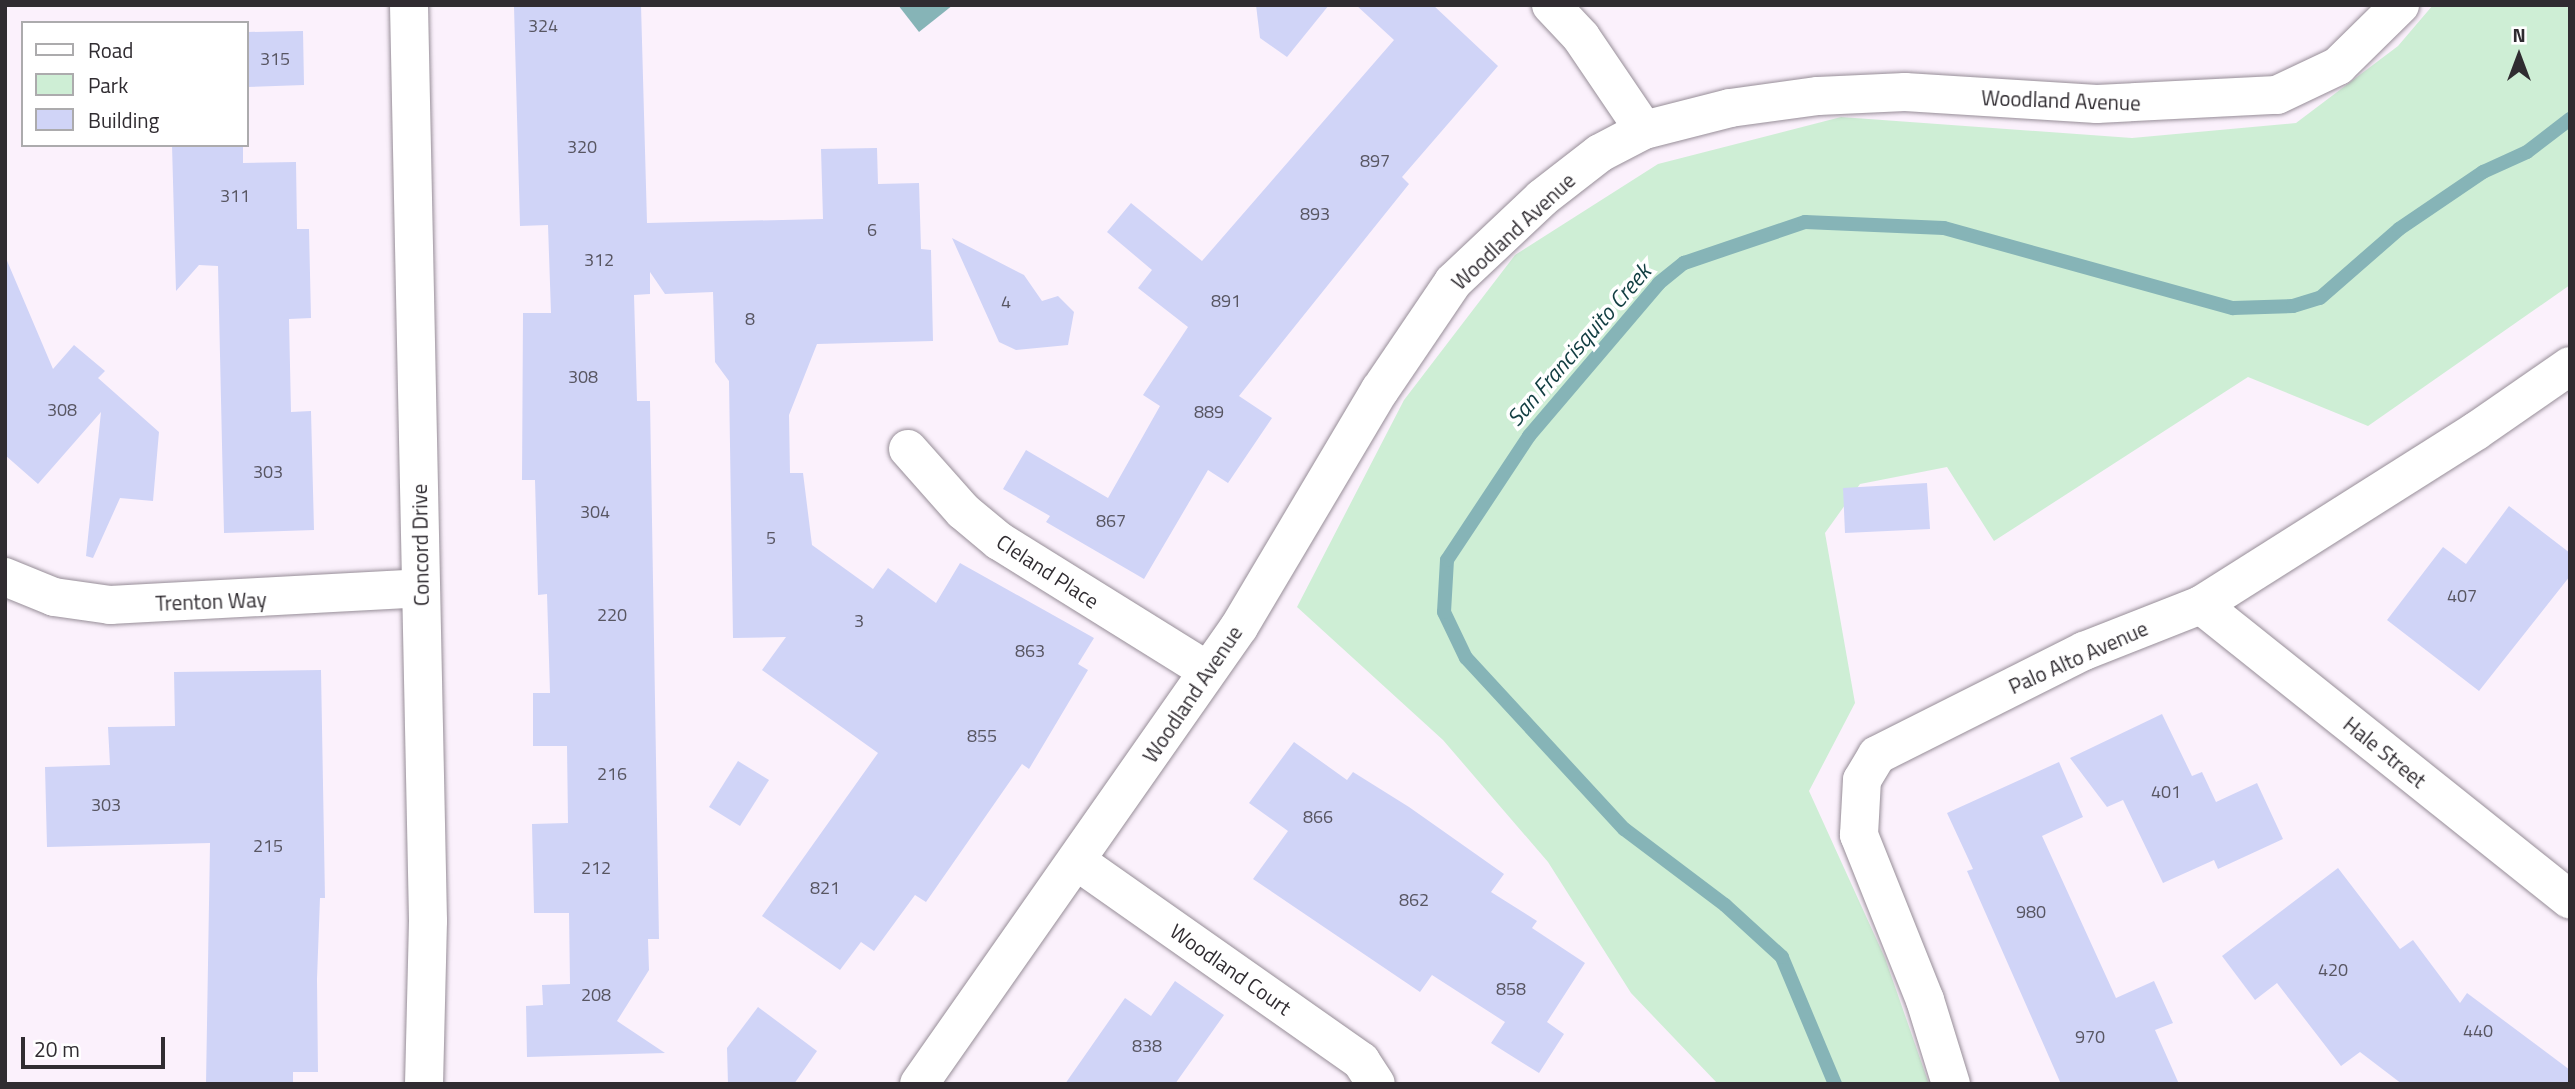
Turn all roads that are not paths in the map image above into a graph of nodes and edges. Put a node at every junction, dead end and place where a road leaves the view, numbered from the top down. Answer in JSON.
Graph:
{"nodes":[{"id":1,"x":409,"y":5,"type":"edge"},
{"id":2,"x":1551,"y":5,"type":"edge"},
{"id":3,"x":2400,"y":5,"type":"edge"},
{"id":4,"x":1644,"y":130,"type":"junction"},
{"id":5,"x":2570,"y":366,"type":"edge"},
{"id":6,"x":908,"y":450,"type":"dead end"},
{"id":7,"x":5,"y":578,"type":"edge"},
{"id":8,"x":422,"y":588,"type":"junction"},
{"id":9,"x":2200,"y":605,"type":"junction"},
{"id":10,"x":1206,"y":670,"type":"junction"},
{"id":11,"x":1078,"y":862,"type":"junction"},
{"id":12,"x":2570,"y":900,"type":"edge"},
{"id":13,"x":424,"y":1084,"type":"edge"},
{"id":14,"x":919,"y":1084,"type":"edge"},
{"id":15,"x":1376,"y":1084,"type":"edge"},
{"id":16,"x":1951,"y":1084,"type":"edge"}],
"edges":[{"from":1,"to":8,"type":"street","name":"Concord Drive"},
{"from":2,"to":4,"type":"street"},
{"from":3,"to":4,"type":"street","name":"Woodland Avenue"},
{"from":4,"to":10,"type":"street","name":"Woodland Avenue"},
{"from":5,"to":9,"type":"street","name":"Palo Alto Avenue"},
{"from":6,"to":10,"type":"street","name":"Cleland Place"},
{"from":7,"to":8,"type":"street","name":"Trenton Way"},
{"from":8,"to":13,"type":"street","name":"Concord Drive"},
{"from":9,"to":12,"type":"street","name":"Hale Street"},
{"from":9,"to":16,"type":"street","name":"Palo Alto Avenue"},
{"from":10,"to":11,"type":"street","name":"Woodland Avenue"},
{"from":11,"to":14,"type":"street","name":"Woodland Avenue"},
{"from":11,"to":15,"type":"street","name":"Woodland Court"}]}
